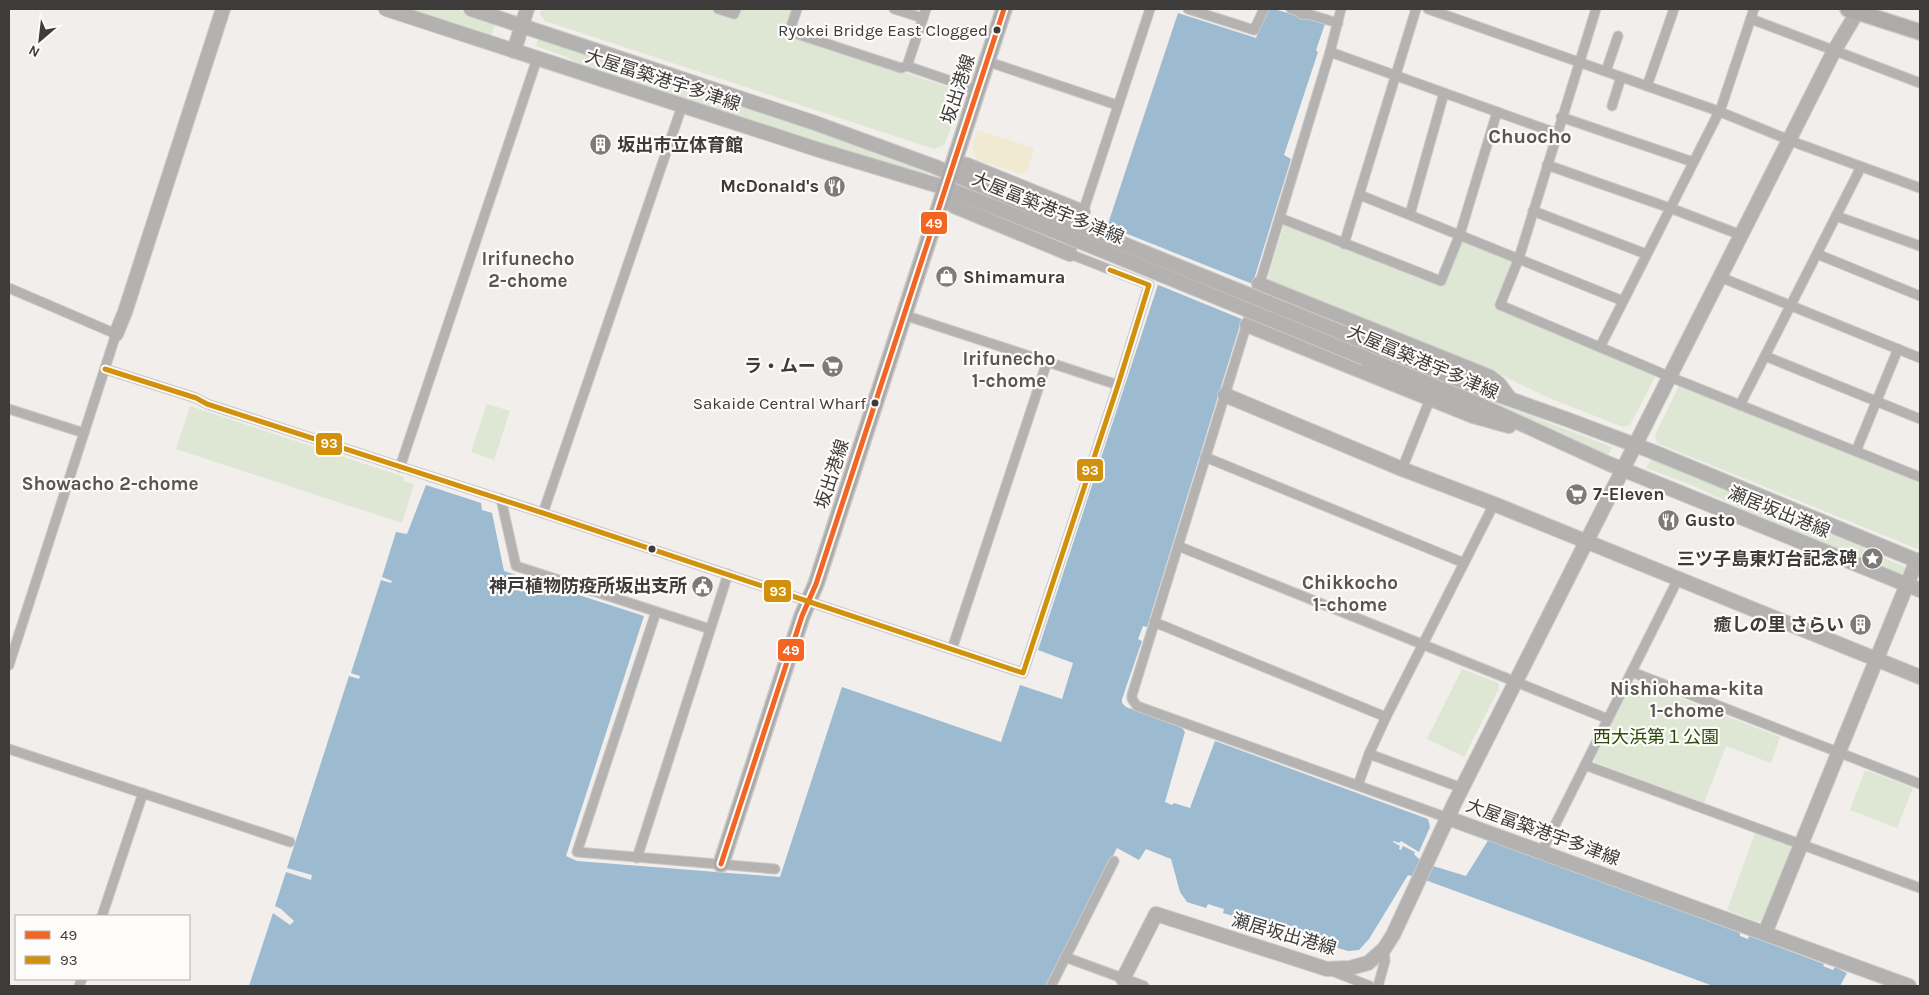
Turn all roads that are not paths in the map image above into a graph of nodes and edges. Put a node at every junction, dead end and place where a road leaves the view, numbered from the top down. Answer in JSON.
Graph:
{"nodes":[{"id":1,"x":223,"y":9,"type":"edge"},
{"id":2,"x":386,"y":9,"type":"edge"},
{"id":3,"x":471,"y":9,"type":"edge"},
{"id":4,"x":527,"y":9,"type":"edge"},
{"id":5,"x":718,"y":9,"type":"edge"},
{"id":6,"x":736,"y":9,"type":"edge"},
{"id":7,"x":797,"y":9,"type":"edge"},
{"id":8,"x":894,"y":9,"type":"edge"},
{"id":9,"x":1004,"y":9,"type":"edge"},
{"id":10,"x":1150,"y":9,"type":"edge"},
{"id":11,"x":1188,"y":9,"type":"edge"},
{"id":12,"x":1264,"y":9,"type":"edge"},
{"id":13,"x":1341,"y":9,"type":"edge"},
{"id":14,"x":1416,"y":9,"type":"edge"},
{"id":15,"x":1428,"y":9,"type":"edge"},
{"id":16,"x":1596,"y":9,"type":"edge"},
{"id":17,"x":1674,"y":9,"type":"edge"},
{"id":18,"x":1299,"y":10,"type":"edge"},
{"id":19,"x":1854,"y":10,"type":"edge"},
{"id":20,"x":1750,"y":12,"type":"edge"},
{"id":21,"x":925,"y":13,"type":"edge"},
{"id":22,"x":1458,"y":13,"type":"edge"},
{"id":23,"x":1338,"y":23,"type":"junction"},
{"id":24,"x":522,"y":25,"type":"junction"},
{"id":25,"x":1920,"y":32,"type":"edge"},
{"id":26,"x":1618,"y":36,"type":"dead end"},
{"id":27,"x":514,"y":51,"type":"junction"},
{"id":28,"x":1834,"y":51,"type":"junction"},
{"id":29,"x":1330,"y":52,"type":"junction"},
{"id":30,"x":537,"y":59,"type":"junction"},
{"id":31,"x":986,"y":61,"type":"junction"},
{"id":32,"x":1579,"y":61,"type":"junction"},
{"id":33,"x":908,"y":66,"type":"junction"},
{"id":34,"x":1606,"y":71,"type":"junction"},
{"id":35,"x":1395,"y":75,"type":"junction"},
{"id":36,"x":1622,"y":76,"type":"junction"},
{"id":37,"x":1920,"y":82,"type":"edge"},
{"id":38,"x":1647,"y":86,"type":"junction"},
{"id":39,"x":977,"y":90,"type":"junction"},
{"id":40,"x":1444,"y":93,"type":"junction"},
{"id":41,"x":1117,"y":105,"type":"junction"},
{"id":42,"x":682,"y":106,"type":"junction"},
{"id":43,"x":1612,"y":106,"type":"dead end"},
{"id":44,"x":1718,"y":111,"type":"junction"},
{"id":45,"x":1497,"y":112,"type":"junction"},
{"id":46,"x":1562,"y":117,"type":"junction"},
{"id":47,"x":1556,"y":133,"type":"junction"},
{"id":48,"x":1789,"y":139,"type":"junction"},
{"id":49,"x":1692,"y":162,"type":"junction"},
{"id":50,"x":1547,"y":165,"type":"junction"},
{"id":51,"x":1861,"y":166,"type":"junction"},
{"id":52,"x":949,"y":180,"type":"junction"},
{"id":53,"x":1920,"y":188,"type":"edge"},
{"id":54,"x":1360,"y":195,"type":"junction"},
{"id":55,"x":1670,"y":208,"type":"junction"},
{"id":56,"x":1533,"y":211,"type":"junction"},
{"id":57,"x":1083,"y":212,"type":"junction"},
{"id":58,"x":1410,"y":214,"type":"junction"},
{"id":59,"x":1836,"y":216,"type":"junction"},
{"id":60,"x":1280,"y":218,"type":"junction"},
{"id":61,"x":1460,"y":234,"type":"junction"},
{"id":62,"x":1741,"y":235,"type":"junction"},
{"id":63,"x":1344,"y":244,"type":"junction"},
{"id":64,"x":1920,"y":246,"type":"edge"},
{"id":65,"x":1070,"y":254,"type":"junction"},
{"id":66,"x":1646,"y":254,"type":"junction"},
{"id":67,"x":1817,"y":254,"type":"junction"},
{"id":68,"x":1519,"y":258,"type":"junction"},
{"id":69,"x":1720,"y":276,"type":"junction"},
{"id":70,"x":1259,"y":284,"type":"junction"},
{"id":71,"x":9,"y":288,"type":"edge"},
{"id":72,"x":1920,"y":296,"type":"edge"},
{"id":73,"x":1623,"y":301,"type":"junction"},
{"id":74,"x":1791,"y":306,"type":"junction"},
{"id":75,"x":904,"y":315,"type":"junction"},
{"id":76,"x":1247,"y":325,"type":"junction"},
{"id":77,"x":116,"y":334,"type":"junction"},
{"id":78,"x":1600,"y":347,"type":"junction"},
{"id":79,"x":1898,"y":350,"type":"junction"},
{"id":80,"x":1765,"y":356,"type":"junction"},
{"id":81,"x":1920,"y":358,"type":"edge"},
{"id":82,"x":1047,"y":362,"type":"junction"},
{"id":83,"x":105,"y":369,"type":"junction"},
{"id":84,"x":1670,"y":377,"type":"junction"},
{"id":85,"x":1118,"y":385,"type":"junction"},
{"id":86,"x":1225,"y":394,"type":"junction"},
{"id":87,"x":1430,"y":399,"type":"junction"},
{"id":88,"x":1510,"y":400,"type":"junction"},
{"id":89,"x":1876,"y":402,"type":"junction"},
{"id":90,"x":1740,"y":404,"type":"junction"},
{"id":91,"x":9,"y":409,"type":"edge"},
{"id":92,"x":1920,"y":419,"type":"edge"},
{"id":93,"x":84,"y":434,"type":"junction"},
{"id":94,"x":1558,"y":441,"type":"junction"},
{"id":95,"x":1635,"y":445,"type":"junction"},
{"id":96,"x":1856,"y":452,"type":"junction"},
{"id":97,"x":1206,"y":457,"type":"junction"},
{"id":98,"x":400,"y":467,"type":"junction"},
{"id":99,"x":1402,"y":468,"type":"junction"},
{"id":100,"x":1623,"y":469,"type":"junction"},
{"id":101,"x":1920,"y":477,"type":"edge"},
{"id":102,"x":501,"y":499,"type":"junction"},
{"id":103,"x":1494,"y":504,"type":"junction"},
{"id":104,"x":543,"y":513,"type":"junction"},
{"id":105,"x":1586,"y":542,"type":"junction"},
{"id":106,"x":1178,"y":546,"type":"junction"},
{"id":107,"x":1919,"y":561,"type":"edge"},
{"id":108,"x":1464,"y":563,"type":"junction"},
{"id":109,"x":728,"y":574,"type":"junction"},
{"id":110,"x":1678,"y":579,"type":"junction"},
{"id":111,"x":1914,"y":587,"type":"edge"},
{"id":112,"x":809,"y":600,"type":"junction"},
{"id":113,"x":656,"y":612,"type":"junction"},
{"id":114,"x":1154,"y":622,"type":"junction"},
{"id":115,"x":710,"y":629,"type":"junction"},
{"id":116,"x":1423,"y":645,"type":"junction"},
{"id":117,"x":952,"y":649,"type":"junction"},
{"id":118,"x":1877,"y":660,"type":"junction"},
{"id":119,"x":9,"y":664,"type":"edge"},
{"id":120,"x":1632,"y":672,"type":"junction"},
{"id":121,"x":1920,"y":677,"type":"edge"},
{"id":122,"x":1516,"y":682,"type":"junction"},
{"id":123,"x":1386,"y":717,"type":"junction"},
{"id":124,"x":1608,"y":719,"type":"junction"},
{"id":125,"x":9,"y":749,"type":"edge"},
{"id":126,"x":1839,"y":752,"type":"junction"},
{"id":127,"x":1369,"y":754,"type":"junction"},
{"id":128,"x":1585,"y":765,"type":"junction"},
{"id":129,"x":1920,"y":784,"type":"edge"},
{"id":130,"x":1358,"y":785,"type":"junction"},
{"id":131,"x":1462,"y":788,"type":"junction"},
{"id":132,"x":143,"y":794,"type":"junction"},
{"id":133,"x":1448,"y":818,"type":"junction"},
{"id":134,"x":290,"y":842,"type":"dead end"},
{"id":135,"x":1801,"y":844,"type":"junction"},
{"id":136,"x":1542,"y":851,"type":"junction"},
{"id":137,"x":636,"y":858,"type":"junction"},
{"id":138,"x":1114,"y":861,"type":"dead end"},
{"id":139,"x":720,"y":864,"type":"junction"},
{"id":140,"x":775,"y":868,"type":"dead end"},
{"id":141,"x":1920,"y":888,"type":"edge"},
{"id":142,"x":102,"y":915,"type":"edge"},
{"id":143,"x":1765,"y":933,"type":"junction"},
{"id":144,"x":1384,"y":949,"type":"junction"},
{"id":145,"x":1066,"y":957,"type":"junction"},
{"id":146,"x":1327,"y":969,"type":"junction"},
{"id":147,"x":1121,"y":982,"type":"edge"},
{"id":148,"x":1051,"y":986,"type":"edge"},
{"id":149,"x":1144,"y":986,"type":"edge"},
{"id":150,"x":1370,"y":986,"type":"edge"},
{"id":151,"x":1378,"y":986,"type":"edge"},
{"id":152,"x":1908,"y":986,"type":"edge"}],
"edges":[{"from":1,"to":77,"type":"main road"},
{"from":2,"to":27,"type":"main road","name":"大屋冨築港宇多津線"},
{"from":3,"to":24,"type":"main road","name":"大屋冨築港宇多津線"},
{"from":4,"to":24,"type":"main road"},
{"from":5,"to":6,"type":"street"},
{"from":7,"to":33,"type":"street"},
{"from":8,"to":21,"type":"street"},
{"from":9,"to":31,"type":"main road","name":"坂出港線"},
{"from":10,"to":41,"type":"street"},
{"from":11,"to":12,"type":"street"},
{"from":13,"to":23,"type":"street"},
{"from":14,"to":35,"type":"street"},
{"from":15,"to":22,"type":"street"},
{"from":16,"to":32,"type":"street"},
{"from":17,"to":38,"type":"street"},
{"from":18,"to":23,"type":"street"},
{"from":19,"to":25,"type":"main road"},
{"from":19,"to":28,"type":"main road"},
{"from":20,"to":28,"type":"street"},
{"from":20,"to":44,"type":"street"},
{"from":21,"to":33,"type":"street"},
{"from":22,"to":32,"type":"street"},
{"from":23,"to":29,"type":"street"},
{"from":24,"to":27,"type":"main road"},
{"from":24,"to":52,"type":"main road","name":"大屋冨築港宇多津線"},
{"from":26,"to":34,"type":"street"},
{"from":27,"to":30,"type":"main road","name":"大屋冨築港宇多津線"},
{"from":28,"to":37,"type":"street"},
{"from":28,"to":48,"type":"main road"},
{"from":29,"to":35,"type":"street"},
{"from":29,"to":60,"type":"street"},
{"from":30,"to":42,"type":"main road","name":"大屋冨築港宇多津線"},
{"from":30,"to":98,"type":"street"},
{"from":31,"to":39,"type":"main road","name":"坂出港線"},
{"from":31,"to":41,"type":"street"},
{"from":32,"to":34,"type":"street"},
{"from":32,"to":46,"type":"street"},
{"from":33,"to":39,"type":"street"},
{"from":34,"to":36,"type":"street"},
{"from":35,"to":40,"type":"street"},
{"from":35,"to":54,"type":"street"},
{"from":36,"to":38,"type":"street"},
{"from":36,"to":43,"type":"street"},
{"from":38,"to":44,"type":"street"},
{"from":39,"to":52,"type":"main road","name":"坂出港線"},
{"from":40,"to":45,"type":"street"},
{"from":40,"to":58,"type":"street"},
{"from":41,"to":57,"type":"street"},
{"from":42,"to":52,"type":"main road","name":"大屋冨築港宇多津線"},
{"from":42,"to":104,"type":"street"},
{"from":44,"to":48,"type":"street"},
{"from":44,"to":49,"type":"street"},
{"from":45,"to":47,"type":"street"},
{"from":45,"to":61,"type":"street"},
{"from":46,"to":47,"type":"street"},
{"from":46,"to":49,"type":"street"},
{"from":47,"to":50,"type":"street"},
{"from":48,"to":51,"type":"street"},
{"from":48,"to":62,"type":"main road"},
{"from":49,"to":55,"type":"street"},
{"from":50,"to":55,"type":"street"},
{"from":50,"to":56,"type":"street"},
{"from":51,"to":53,"type":"street"},
{"from":51,"to":59,"type":"street"},
{"from":52,"to":57,"type":"main road"},
{"from":52,"to":65,"type":"main road"},
{"from":52,"to":75,"type":"main road","name":"坂出港線"},
{"from":52,"to":88,"type":"main road","name":"大屋冨築港宇多津線","bridge":true},
{"from":52,"to":94,"type":"main road","name":"大屋冨築港宇多津線","bridge":true},
{"from":54,"to":58,"type":"street"},
{"from":54,"to":63,"type":"street"},
{"from":55,"to":62,"type":"street"},
{"from":55,"to":66,"type":"street"},
{"from":56,"to":66,"type":"street"},
{"from":56,"to":68,"type":"street"},
{"from":57,"to":65,"type":"street"},
{"from":58,"to":61,"type":"street"},
{"from":59,"to":64,"type":"street"},
{"from":59,"to":67,"type":"street"},
{"from":60,"to":63,"type":"street"},
{"from":60,"to":70,"type":"street"},
{"from":61,"to":63,"type":"street"},
{"from":61,"to":68,"type":"street"},
{"from":62,"to":69,"type":"main road"},
{"from":65,"to":85,"type":"street"},
{"from":66,"to":73,"type":"street"},
{"from":67,"to":72,"type":"street"},
{"from":67,"to":74,"type":"street"},
{"from":68,"to":73,"type":"street"},
{"from":68,"to":78,"type":"street"},
{"from":69,"to":74,"type":"street"},
{"from":69,"to":84,"type":"main road"},
{"from":70,"to":76,"type":"street"},
{"from":70,"to":88,"type":"main road"},
{"from":71,"to":77,"type":"street"},
{"from":73,"to":78,"type":"street"},
{"from":74,"to":79,"type":"street"},
{"from":74,"to":80,"type":"street"},
{"from":75,"to":82,"type":"street"},
{"from":75,"to":112,"type":"main road","name":"坂出港線"},
{"from":76,"to":86,"type":"street"},
{"from":76,"to":87,"type":"main road"},
{"from":77,"to":83,"type":"street"},
{"from":78,"to":84,"type":"street"},
{"from":79,"to":81,"type":"street"},
{"from":79,"to":89,"type":"street"},
{"from":80,"to":89,"type":"street"},
{"from":80,"to":90,"type":"street"},
{"from":82,"to":85,"type":"street"},
{"from":82,"to":117,"type":"street"},
{"from":83,"to":93,"type":"street"},
{"from":83,"to":98,"type":"street"},
{"from":84,"to":90,"type":"street"},
{"from":84,"to":95,"type":"main road"},
{"from":85,"to":117,"type":"street"},
{"from":86,"to":97,"type":"street"},
{"from":86,"to":99,"type":"main road"},
{"from":87,"to":94,"type":"main road"},
{"from":87,"to":99,"type":"street"},
{"from":88,"to":95,"type":"main road","name":"大屋冨築港宇多津線"},
{"from":89,"to":92,"type":"street"},
{"from":89,"to":96,"type":"street"},
{"from":90,"to":96,"type":"street"},
{"from":91,"to":93,"type":"street"},
{"from":93,"to":119,"type":"street"},
{"from":94,"to":100,"type":"main road","name":"大屋冨築港宇多津線"},
{"from":95,"to":100,"type":"main road","name":"大屋冨築港宇多津線"},
{"from":95,"to":107,"type":"main road","name":"瀬居坂出港線"},
{"from":96,"to":101,"type":"street"},
{"from":97,"to":106,"type":"street"},
{"from":97,"to":108,"type":"street"},
{"from":98,"to":102,"type":"street"},
{"from":99,"to":103,"type":"main road"},
{"from":100,"to":105,"type":"main road","name":"大屋冨築港宇多津線"},
{"from":100,"to":111,"type":"main road","name":"瀬居坂出港線"},
{"from":102,"to":104,"type":"street"},
{"from":102,"to":113,"type":"street"},
{"from":103,"to":105,"type":"main road"},
{"from":103,"to":108,"type":"street"},
{"from":104,"to":109,"type":"street"},
{"from":105,"to":110,"type":"main road"},
{"from":105,"to":122,"type":"main road","name":"大屋冨築港宇多津線"},
{"from":106,"to":114,"type":"street"},
{"from":106,"to":116,"type":"street"},
{"from":107,"to":111,"type":"main road"},
{"from":108,"to":116,"type":"street"},
{"from":109,"to":112,"type":"street"},
{"from":109,"to":115,"type":"street"},
{"from":110,"to":118,"type":"main road"},
{"from":110,"to":120,"type":"street"},
{"from":111,"to":118,"type":"main road"},
{"from":112,"to":117,"type":"street"},
{"from":112,"to":139,"type":"main road","name":"坂出港線"},
{"from":113,"to":115,"type":"street"},
{"from":113,"to":137,"type":"street"},
{"from":114,"to":123,"type":"street"},
{"from":114,"to":130,"type":"street"},
{"from":115,"to":137,"type":"street"},
{"from":116,"to":122,"type":"street"},
{"from":116,"to":123,"type":"street"},
{"from":118,"to":121,"type":"main road"},
{"from":118,"to":126,"type":"main road"},
{"from":120,"to":124,"type":"street"},
{"from":120,"to":126,"type":"street"},
{"from":122,"to":124,"type":"street"},
{"from":122,"to":131,"type":"main road","name":"大屋冨築港宇多津線"},
{"from":123,"to":127,"type":"street"},
{"from":124,"to":128,"type":"street"},
{"from":125,"to":132,"type":"street"},
{"from":126,"to":129,"type":"street"},
{"from":126,"to":135,"type":"main road"},
{"from":127,"to":130,"type":"street"},
{"from":127,"to":131,"type":"street"},
{"from":128,"to":135,"type":"street"},
{"from":128,"to":136,"type":"street"},
{"from":130,"to":133,"type":"street"},
{"from":131,"to":133,"type":"main road","name":"大屋冨築港宇多津線"},
{"from":132,"to":134,"type":"street"},
{"from":132,"to":142,"type":"street"},
{"from":133,"to":136,"type":"main road","name":"大屋冨築港宇多津線"},
{"from":133,"to":144,"type":"main road","name":"瀬居坂出港線"},
{"from":135,"to":141,"type":"street"},
{"from":135,"to":143,"type":"main road"},
{"from":136,"to":143,"type":"main road","name":"大屋冨築港宇多津線"},
{"from":137,"to":139,"type":"street"},
{"from":138,"to":145,"type":"street"},
{"from":139,"to":140,"type":"street"},
{"from":143,"to":152,"type":"main road","name":"大屋冨築港宇多津線"},
{"from":144,"to":146,"type":"main road","name":"瀬居坂出港線"},
{"from":144,"to":151,"type":"street"},
{"from":145,"to":147,"type":"street"},
{"from":145,"to":148,"type":"street"},
{"from":146,"to":147,"type":"main road","name":"瀬居坂出港線"},
{"from":146,"to":150,"type":"street"},
{"from":147,"to":149,"type":"street"}]}
